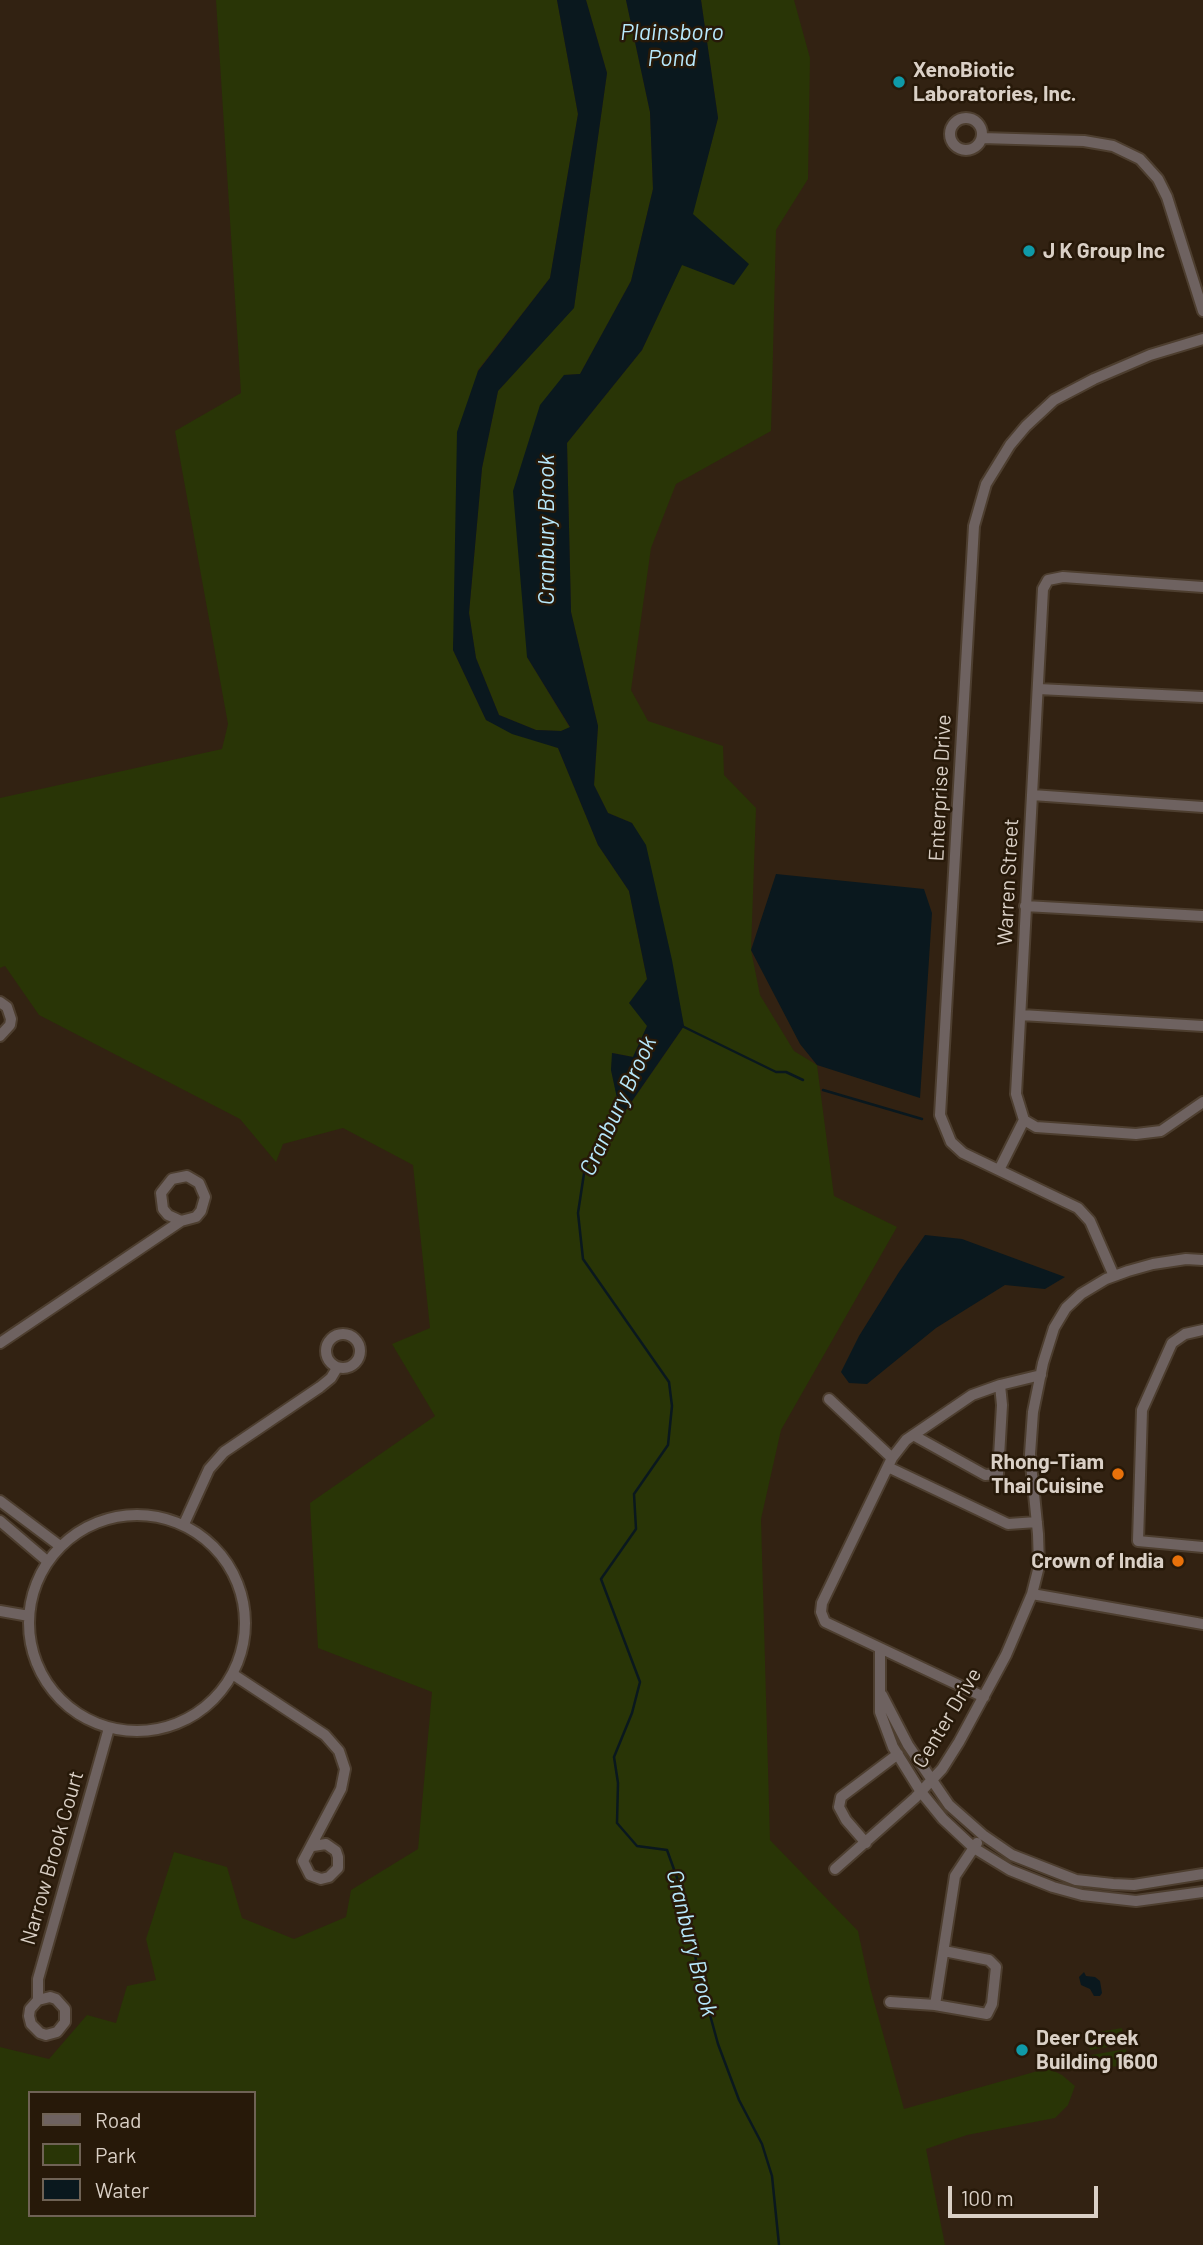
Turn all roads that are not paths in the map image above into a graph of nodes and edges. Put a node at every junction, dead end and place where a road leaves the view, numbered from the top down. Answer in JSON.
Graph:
{"nodes":[{"id":1,"x":982,"y":138,"type":"dead end"},
{"id":2,"x":1203,"y":311,"type":"edge"},
{"id":3,"x":1203,"y":339,"type":"edge"},
{"id":4,"x":1203,"y":587,"type":"edge"},
{"id":5,"x":1038,"y":689,"type":"junction"},
{"id":6,"x":1203,"y":697,"type":"edge"},
{"id":7,"x":1032,"y":795,"type":"junction"},
{"id":8,"x":1203,"y":807,"type":"edge"},
{"id":9,"x":1025,"y":906,"type":"junction"},
{"id":10,"x":1203,"y":916,"type":"edge"},
{"id":11,"x":0,"y":1002,"type":"edge"},
{"id":12,"x":1021,"y":1015,"type":"junction"},
{"id":13,"x":1203,"y":1026,"type":"edge"},
{"id":14,"x":0,"y":1036,"type":"edge"},
{"id":15,"x":1203,"y":1102,"type":"edge"},
{"id":16,"x":1024,"y":1120,"type":"junction"},
{"id":17,"x":999,"y":1170,"type":"junction"},
{"id":18,"x":181,"y":1221,"type":"junction"},
{"id":19,"x":1203,"y":1261,"type":"edge"},
{"id":20,"x":1114,"y":1276,"type":"junction"},
{"id":21,"x":1203,"y":1330,"type":"edge"},
{"id":22,"x":0,"y":1343,"type":"edge"},
{"id":23,"x":337,"y":1368,"type":"dead end"},
{"id":24,"x":1041,"y":1376,"type":"junction"},
{"id":25,"x":1000,"y":1385,"type":"junction"},
{"id":26,"x":829,"y":1399,"type":"dead end"},
{"id":27,"x":913,"y":1435,"type":"junction"},
{"id":28,"x":890,"y":1462,"type":"junction"},
{"id":29,"x":0,"y":1501,"type":"edge"},
{"id":30,"x":0,"y":1521,"type":"edge"},
{"id":31,"x":1037,"y":1522,"type":"junction"},
{"id":32,"x":184,"y":1524,"type":"junction"},
{"id":33,"x":60,"y":1546,"type":"junction"},
{"id":34,"x":1203,"y":1547,"type":"edge"},
{"id":35,"x":47,"y":1561,"type":"junction"},
{"id":36,"x":1032,"y":1594,"type":"junction"},
{"id":37,"x":0,"y":1611,"type":"edge"},
{"id":38,"x":29,"y":1616,"type":"junction"},
{"id":39,"x":1203,"y":1624,"type":"edge"},
{"id":40,"x":880,"y":1648,"type":"junction"},
{"id":41,"x":233,"y":1675,"type":"junction"},
{"id":42,"x":880,"y":1691,"type":"junction"},
{"id":43,"x":984,"y":1696,"type":"junction"},
{"id":44,"x":109,"y":1728,"type":"junction"},
{"id":45,"x":898,"y":1754,"type":"junction"},
{"id":46,"x":932,"y":1781,"type":"junction"},
{"id":47,"x":921,"y":1792,"type":"junction"},
{"id":48,"x":983,"y":1835,"type":"junction"},
{"id":49,"x":866,"y":1843,"type":"junction"},
{"id":50,"x":313,"y":1846,"type":"dead end"},
{"id":51,"x":974,"y":1848,"type":"junction"},
{"id":52,"x":835,"y":1869,"type":"dead end"},
{"id":53,"x":1203,"y":1874,"type":"edge"},
{"id":54,"x":1203,"y":1892,"type":"edge"},
{"id":55,"x":944,"y":1951,"type":"junction"},
{"id":56,"x":38,"y":2000,"type":"dead end"},
{"id":57,"x":890,"y":2002,"type":"dead end"},
{"id":58,"x":935,"y":2005,"type":"junction"}],
"edges":[{"from":1,"to":2,"type":"street"},
{"from":3,"to":17,"type":"street","name":"Enterprise Drive"},
{"from":4,"to":5,"type":"street","name":"Warren Street"},
{"from":5,"to":6,"type":"street"},
{"from":5,"to":7,"type":"street","name":"Warren Street"},
{"from":7,"to":8,"type":"street"},
{"from":7,"to":9,"type":"street","name":"Warren Street"},
{"from":9,"to":10,"type":"street"},
{"from":9,"to":12,"type":"street","name":"Warren Street"},
{"from":11,"to":14,"type":"street"},
{"from":12,"to":13,"type":"street"},
{"from":12,"to":16,"type":"street","name":"Warren Street"},
{"from":15,"to":16,"type":"street"},
{"from":16,"to":17,"type":"street"},
{"from":17,"to":20,"type":"street","name":"Enterprise Drive"},
{"from":18,"to":18,"type":"street"},
{"from":18,"to":22,"type":"street"},
{"from":19,"to":20,"type":"street","name":"Center Drive"},
{"from":20,"to":24,"type":"street","name":"Center Drive"},
{"from":21,"to":34,"type":"street"},
{"from":23,"to":32,"type":"street"},
{"from":24,"to":25,"type":"street"},
{"from":24,"to":31,"type":"street","name":"Center Drive"},
{"from":25,"to":27,"type":"street"},
{"from":25,"to":27,"type":"street"},
{"from":26,"to":28,"type":"street"},
{"from":27,"to":28,"type":"street"},
{"from":28,"to":31,"type":"street"},
{"from":28,"to":40,"type":"street"},
{"from":29,"to":33,"type":"street"},
{"from":30,"to":35,"type":"street"},
{"from":31,"to":36,"type":"street","name":"Center Drive"},
{"from":32,"to":33,"type":"street"},
{"from":32,"to":41,"type":"street"},
{"from":33,"to":35,"type":"street"},
{"from":35,"to":38,"type":"street"},
{"from":36,"to":39,"type":"street"},
{"from":36,"to":43,"type":"street","name":"Center Drive"},
{"from":37,"to":38,"type":"street"},
{"from":38,"to":44,"type":"street"},
{"from":40,"to":42,"type":"street"},
{"from":40,"to":43,"type":"street"},
{"from":41,"to":44,"type":"street"},
{"from":41,"to":50,"type":"street"},
{"from":42,"to":45,"type":"street"},
{"from":42,"to":46,"type":"street"},
{"from":43,"to":46,"type":"street","name":"Center Drive"},
{"from":44,"to":56,"type":"street","name":"Narrow Brook Court"},
{"from":45,"to":47,"type":"street"},
{"from":45,"to":49,"type":"street"},
{"from":46,"to":47,"type":"street","name":"Center Drive"},
{"from":46,"to":48,"type":"street"},
{"from":47,"to":49,"type":"street","name":"Center Drive"},
{"from":47,"to":51,"type":"street"},
{"from":48,"to":51,"type":"street"},
{"from":48,"to":53,"type":"street"},
{"from":49,"to":52,"type":"street","name":"Center Drive"},
{"from":51,"to":54,"type":"street"},
{"from":51,"to":55,"type":"street"},
{"from":55,"to":58,"type":"street"},
{"from":55,"to":58,"type":"street"},
{"from":57,"to":58,"type":"street"}]}
